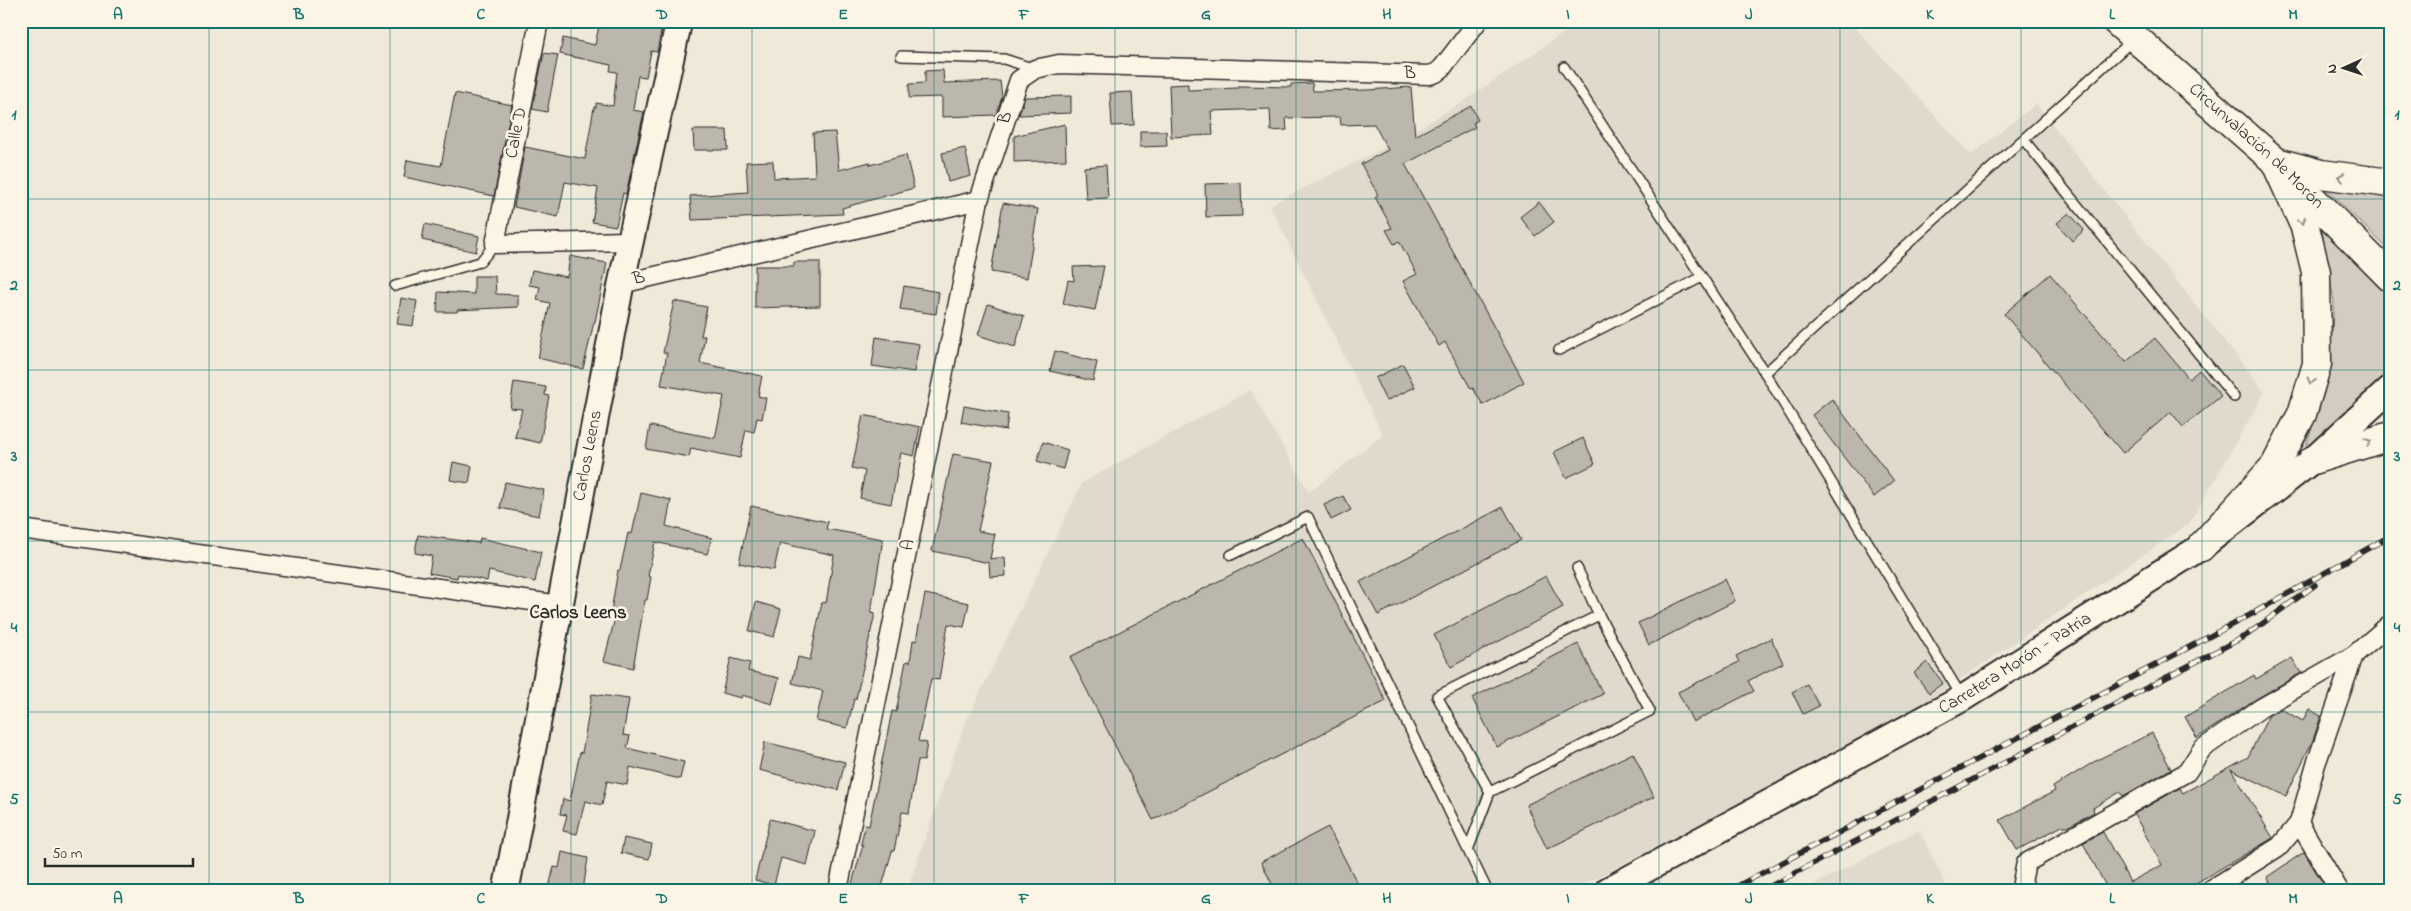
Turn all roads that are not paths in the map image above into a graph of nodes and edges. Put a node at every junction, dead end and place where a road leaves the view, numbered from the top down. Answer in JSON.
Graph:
{"nodes":[{"id":1,"x":539,"y":21,"type":"edge"},
{"id":2,"x":679,"y":21,"type":"edge"},
{"id":3,"x":1478,"y":21,"type":"edge"},
{"id":4,"x":2126,"y":29,"type":"edge"},
{"id":5,"x":901,"y":56,"type":"dead end"},
{"id":6,"x":1564,"y":68,"type":"dead end"},
{"id":7,"x":1035,"y":69,"type":"junction"},
{"id":8,"x":2024,"y":140,"type":"junction"},
{"id":9,"x":2275,"y":161,"type":"junction"},
{"id":10,"x":2390,"y":183,"type":"edge"},
{"id":11,"x":979,"y":200,"type":"junction"},
{"id":12,"x":629,"y":242,"type":"junction"},
{"id":13,"x":495,"y":244,"type":"junction"},
{"id":14,"x":2390,"y":276,"type":"edge"},
{"id":15,"x":1702,"y":277,"type":"junction"},
{"id":16,"x":621,"y":284,"type":"junction"},
{"id":17,"x":395,"y":286,"type":"dead end"},
{"id":18,"x":1559,"y":350,"type":"dead end"},
{"id":19,"x":1765,"y":373,"type":"junction"},
{"id":20,"x":2390,"y":389,"type":"edge"},
{"id":21,"x":2234,"y":397,"type":"dead end"},
{"id":22,"x":2390,"y":436,"type":"edge"},
{"id":23,"x":2313,"y":460,"type":"junction"},
{"id":24,"x":21,"y":530,"type":"edge"},
{"id":25,"x":2200,"y":547,"type":"junction"},
{"id":26,"x":1232,"y":555,"type":"dead end"},
{"id":27,"x":1577,"y":568,"type":"dead end"},
{"id":28,"x":560,"y":605,"type":"junction"},
{"id":29,"x":1599,"y":614,"type":"junction"},
{"id":30,"x":2390,"y":624,"type":"edge"},
{"id":31,"x":2354,"y":655,"type":"junction"},
{"id":32,"x":1963,"y":698,"type":"junction"},
{"id":33,"x":1490,"y":792,"type":"junction"},
{"id":34,"x":2300,"y":823,"type":"junction"},
{"id":35,"x":1468,"y":850,"type":"junction"},
{"id":36,"x":506,"y":890,"type":"edge"},
{"id":37,"x":838,"y":890,"type":"edge"},
{"id":38,"x":1487,"y":890,"type":"edge"},
{"id":39,"x":1608,"y":890,"type":"edge"},
{"id":40,"x":2027,"y":890,"type":"edge"},
{"id":41,"x":2210,"y":890,"type":"edge"},
{"id":42,"x":2339,"y":890,"type":"edge"}],
"edges":[{"from":1,"to":13,"type":"street","name":"Calle D"},
{"from":2,"to":12,"type":"main road","name":"Carlos Leens"},
{"from":3,"to":7,"type":"street","name":"B"},
{"from":4,"to":8,"type":"lane"},
{"from":4,"to":9,"type":"main road","name":"Circunvalación de Morón"},
{"from":5,"to":7,"type":"lane"},
{"from":6,"to":15,"type":"lane"},
{"from":7,"to":11,"type":"street","name":"B"},
{"from":8,"to":19,"type":"lane"},
{"from":8,"to":21,"type":"lane"},
{"from":10,"to":9,"type":"main road","one_way":true},
{"from":9,"to":14,"type":"main road","name":"Circunvalación de Morón"},
{"from":9,"to":25,"type":"main road","one_way":true},
{"from":11,"to":16,"type":"street","name":"B"},
{"from":11,"to":37,"type":"street","name":"A"},
{"from":12,"to":13,"type":"street"},
{"from":12,"to":16,"type":"main road","name":"Carlos Leens"},
{"from":13,"to":17,"type":"lane"},
{"from":15,"to":18,"type":"lane"},
{"from":15,"to":19,"type":"lane"},
{"from":16,"to":28,"type":"main road","name":"Carlos Leens"},
{"from":19,"to":32,"type":"lane"},
{"from":20,"to":23,"type":"main road","name":"Carretera Morón - Patria"},
{"from":23,"to":22,"type":"main road","one_way":true},
{"from":23,"to":25,"type":"main road","name":"Carretera Morón - Patria"},
{"from":24,"to":28,"type":"street"},
{"from":25,"to":32,"type":"main road","name":"Carretera Morón - Patria"},
{"from":26,"to":35,"type":"lane"},
{"from":27,"to":29,"type":"lane"},
{"from":28,"to":36,"type":"main road","name":"Carlos Leens"},
{"from":29,"to":33,"type":"lane"},
{"from":29,"to":33,"type":"lane"},
{"from":30,"to":31,"type":"street"},
{"from":31,"to":34,"type":"street"},
{"from":31,"to":40,"type":"street"},
{"from":32,"to":39,"type":"main road","name":"Carretera Morón - Patria"},
{"from":33,"to":35,"type":"lane"},
{"from":34,"to":41,"type":"street"},
{"from":34,"to":42,"type":"street"},
{"from":35,"to":38,"type":"lane"}]}
